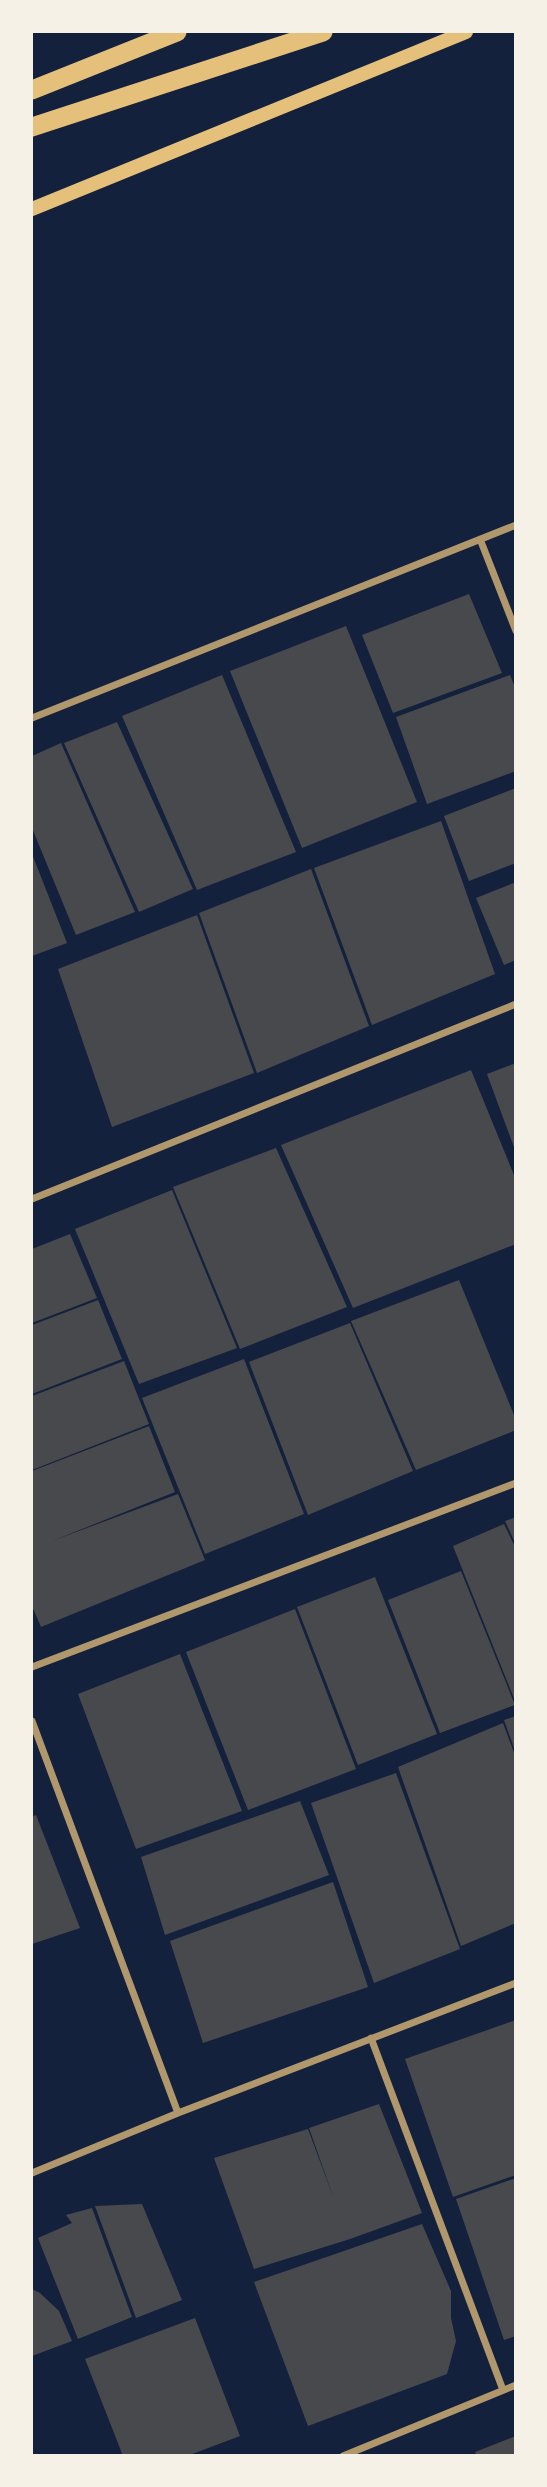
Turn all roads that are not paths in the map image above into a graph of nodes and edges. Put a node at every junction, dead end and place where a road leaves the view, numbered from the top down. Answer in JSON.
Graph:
{"nodes":[{"id":1,"x":177,"y":32,"type":"edge"},
{"id":2,"x":323,"y":32,"type":"edge"},
{"id":3,"x":466,"y":32,"type":"edge"},
{"id":4,"x":32,"y":90,"type":"edge"},
{"id":5,"x":32,"y":127,"type":"edge"},
{"id":6,"x":32,"y":209,"type":"edge"},
{"id":7,"x":516,"y":525,"type":"edge"},
{"id":8,"x":480,"y":539,"type":"junction"},
{"id":9,"x":516,"y":631,"type":"edge"},
{"id":10,"x":32,"y":718,"type":"edge"},
{"id":11,"x":516,"y":1004,"type":"edge"},
{"id":12,"x":32,"y":1199,"type":"edge"},
{"id":13,"x":516,"y":1483,"type":"edge"},
{"id":14,"x":32,"y":1667,"type":"edge"},
{"id":15,"x":32,"y":1721,"type":"edge"},
{"id":16,"x":516,"y":1983,"type":"edge"},
{"id":17,"x":371,"y":2038,"type":"junction"},
{"id":18,"x":178,"y":2113,"type":"junction"},
{"id":19,"x":32,"y":2173,"type":"edge"},
{"id":20,"x":516,"y":2385,"type":"edge"},
{"id":21,"x":503,"y":2390,"type":"junction"},
{"id":22,"x":342,"y":2455,"type":"edge"}],
"edges":[{"from":1,"to":4,"type":"highway"},
{"from":2,"to":5,"type":"highway"},
{"from":3,"to":6,"type":"main road"},
{"from":7,"to":8,"type":"street"},
{"from":8,"to":9,"type":"street"},
{"from":8,"to":10,"type":"street"},
{"from":11,"to":12,"type":"street"},
{"from":13,"to":14,"type":"street"},
{"from":15,"to":18,"type":"street"},
{"from":16,"to":17,"type":"street"},
{"from":17,"to":18,"type":"street"},
{"from":17,"to":21,"type":"street"},
{"from":18,"to":19,"type":"street"},
{"from":20,"to":21,"type":"street"},
{"from":21,"to":22,"type":"street"}]}
